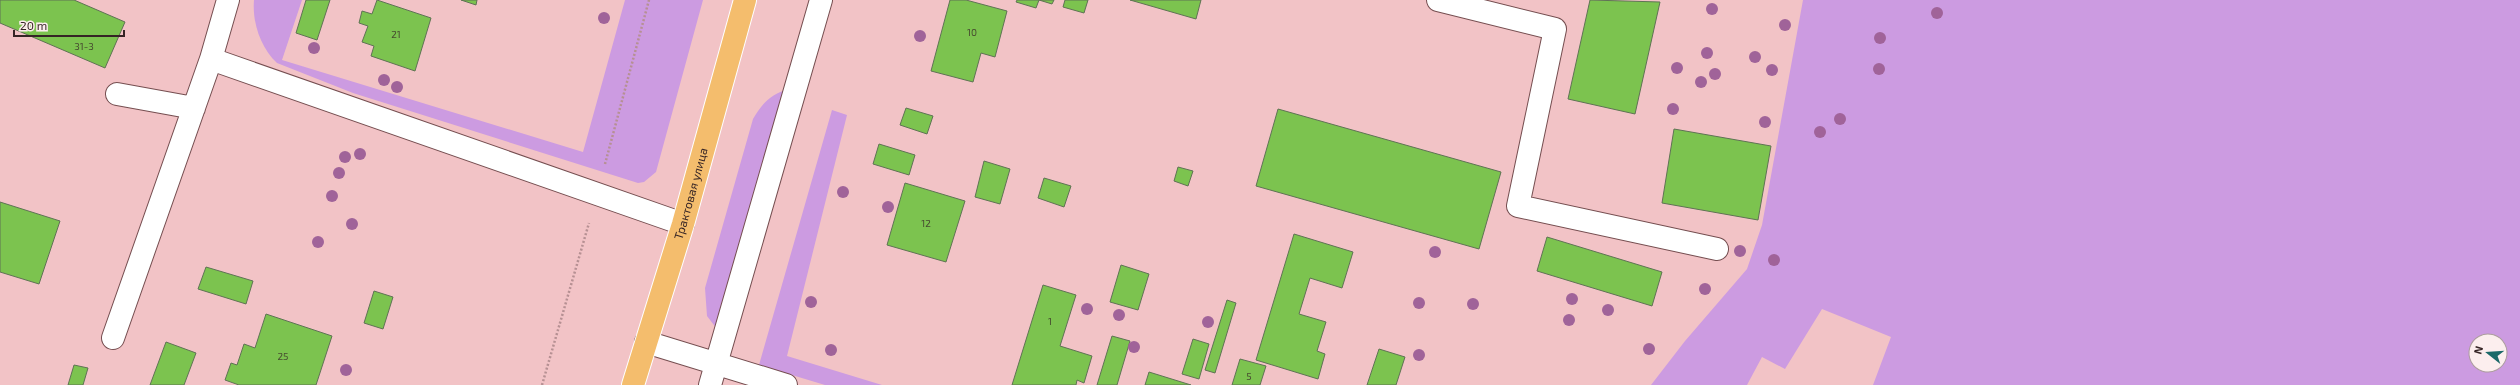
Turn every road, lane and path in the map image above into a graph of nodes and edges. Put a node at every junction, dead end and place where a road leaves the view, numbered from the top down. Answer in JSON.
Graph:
{"nodes":[{"id":1,"x":228,"y":0,"type":"edge"},
{"id":2,"x":745,"y":0,"type":"edge"},
{"id":3,"x":821,"y":0,"type":"edge"},
{"id":4,"x":1438,"y":0,"type":"edge"},
{"id":5,"x":211,"y":59,"type":"junction"},
{"id":6,"x":118,"y":94,"type":"dead end"},
{"id":7,"x":194,"y":108,"type":"junction"},
{"id":8,"x":684,"y":224,"type":"junction"},
{"id":9,"x":1718,"y":249,"type":"dead end"},
{"id":10,"x":113,"y":338,"type":"dead end"},
{"id":11,"x":646,"y":342,"type":"junction"},
{"id":12,"x":717,"y":364,"type":"junction"},
{"id":13,"x":633,"y":385,"type":"edge"},
{"id":14,"x":710,"y":385,"type":"edge"},
{"id":15,"x":786,"y":385,"type":"edge"}],
"edges":[{"from":1,"to":5,"type":"street"},
{"from":2,"to":8,"type":"highway","name":"Трактовая улица"},
{"from":3,"to":12,"type":"street"},
{"from":4,"to":9,"type":"street"},
{"from":5,"to":7,"type":"street"},
{"from":5,"to":8,"type":"street"},
{"from":6,"to":7,"type":"street"},
{"from":7,"to":10,"type":"street"},
{"from":8,"to":11,"type":"highway","name":"Трактовая улица"},
{"from":11,"to":12,"type":"street"},
{"from":11,"to":13,"type":"highway","name":"Трактовая улица"},
{"from":12,"to":14,"type":"street"},
{"from":12,"to":15,"type":"street"}]}
